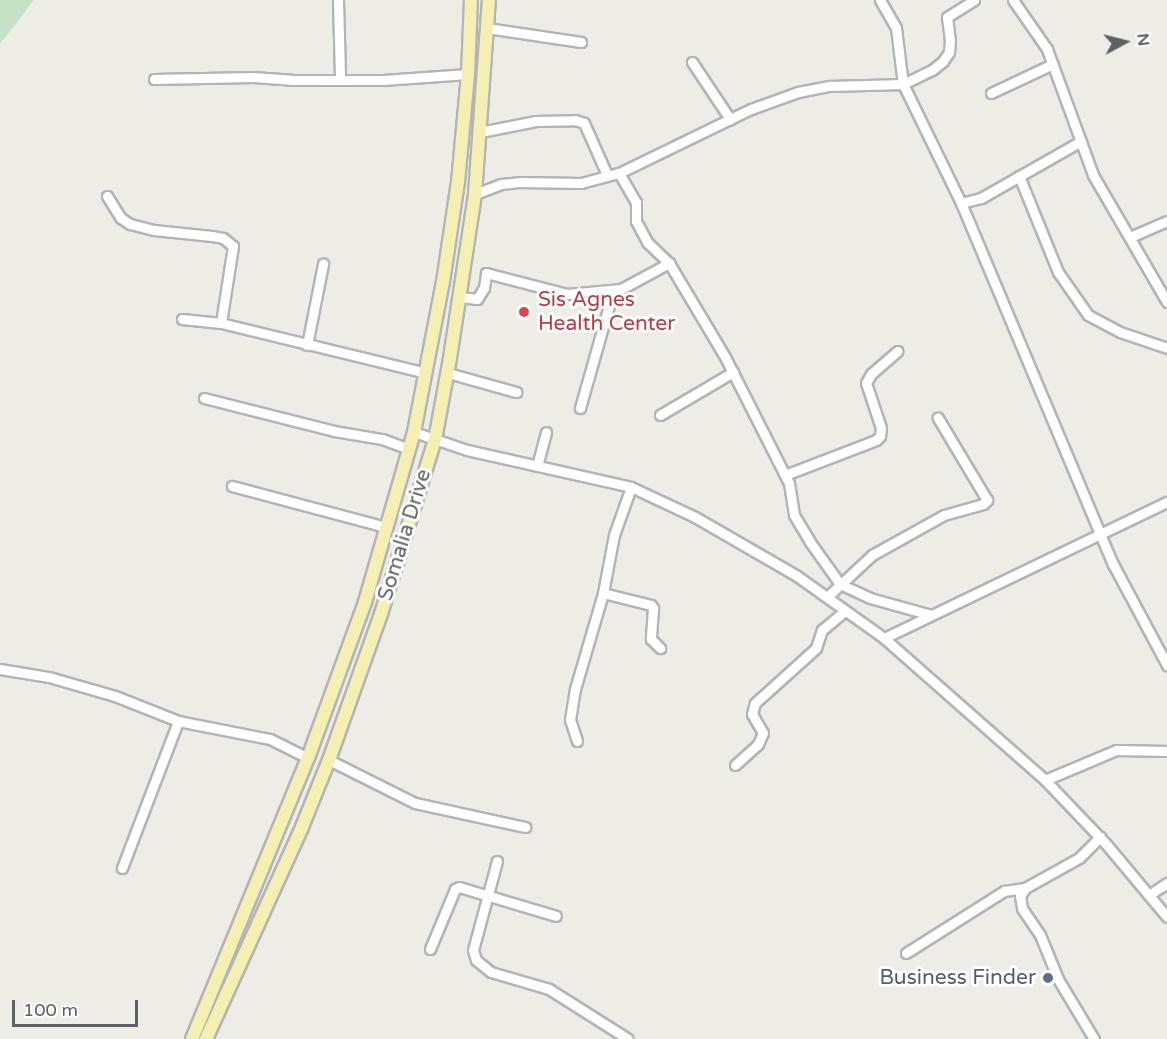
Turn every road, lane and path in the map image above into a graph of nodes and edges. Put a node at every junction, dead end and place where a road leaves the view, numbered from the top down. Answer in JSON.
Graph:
{"nodes":[{"id":1,"x":338,"y":0,"type":"edge"},
{"id":2,"x":471,"y":0,"type":"edge"},
{"id":3,"x":489,"y":0,"type":"edge"},
{"id":4,"x":880,"y":0,"type":"edge"},
{"id":5,"x":974,"y":0,"type":"edge"},
{"id":6,"x":1013,"y":0,"type":"edge"},
{"id":7,"x":487,"y":28,"type":"junction"},
{"id":8,"x":581,"y":42,"type":"dead end"},
{"id":9,"x":692,"y":62,"type":"dead end"},
{"id":10,"x":1053,"y":64,"type":"junction"},
{"id":11,"x":468,"y":74,"type":"junction"},
{"id":12,"x":154,"y":79,"type":"dead end"},
{"id":13,"x":340,"y":79,"type":"junction"},
{"id":14,"x":903,"y":84,"type":"junction"},
{"id":15,"x":991,"y":93,"type":"dead end"},
{"id":16,"x":730,"y":119,"type":"junction"},
{"id":17,"x":480,"y":132,"type":"junction"},
{"id":18,"x":1081,"y":141,"type":"junction"},
{"id":19,"x":619,"y":173,"type":"junction"},
{"id":20,"x":607,"y":175,"type":"junction"},
{"id":21,"x":1019,"y":176,"type":"junction"},
{"id":22,"x":475,"y":194,"type":"junction"},
{"id":23,"x":107,"y":196,"type":"dead end"},
{"id":24,"x":961,"y":203,"type":"junction"},
{"id":25,"x":1167,"y":221,"type":"edge"},
{"id":26,"x":1130,"y":237,"type":"junction"},
{"id":27,"x":669,"y":263,"type":"junction"},
{"id":28,"x":322,"y":264,"type":"dead end"},
{"id":29,"x":613,"y":291,"type":"junction"},
{"id":30,"x":460,"y":297,"type":"junction"},
{"id":31,"x":1167,"y":302,"type":"edge"},
{"id":32,"x":182,"y":319,"type":"dead end"},
{"id":33,"x":221,"y":323,"type":"junction"},
{"id":34,"x":307,"y":345,"type":"junction"},
{"id":35,"x":1167,"y":348,"type":"edge"},
{"id":36,"x":897,"y":351,"type":"dead end"},
{"id":37,"x":733,"y":372,"type":"junction"},
{"id":38,"x":426,"y":373,"type":"junction"},
{"id":39,"x":448,"y":373,"type":"junction"},
{"id":40,"x":516,"y":392,"type":"dead end"},
{"id":41,"x":204,"y":398,"type":"dead end"},
{"id":42,"x":580,"y":408,"type":"dead end"},
{"id":43,"x":660,"y":415,"type":"dead end"},
{"id":44,"x":938,"y":418,"type":"dead end"},
{"id":45,"x":414,"y":432,"type":"junction"},
{"id":46,"x":546,"y":432,"type":"dead end"},
{"id":47,"x":435,"y":440,"type":"junction"},
{"id":48,"x":409,"y":449,"type":"junction"},
{"id":49,"x":537,"y":466,"type":"junction"},
{"id":50,"x":785,"y":475,"type":"junction"},
{"id":51,"x":232,"y":486,"type":"dead end"},
{"id":52,"x":631,"y":487,"type":"junction"},
{"id":53,"x":1167,"y":502,"type":"edge"},
{"id":54,"x":386,"y":527,"type":"junction"},
{"id":55,"x":1101,"y":534,"type":"junction"},
{"id":56,"x":840,"y":584,"type":"junction"},
{"id":57,"x":603,"y":593,"type":"junction"},
{"id":58,"x":827,"y":597,"type":"junction"},
{"id":59,"x":845,"y":611,"type":"junction"},
{"id":60,"x":931,"y":615,"type":"junction"},
{"id":61,"x":884,"y":638,"type":"junction"},
{"id":62,"x":660,"y":648,"type":"dead end"},
{"id":63,"x":1167,"y":665,"type":"edge"},
{"id":64,"x":0,"y":669,"type":"edge"},
{"id":65,"x":178,"y":721,"type":"junction"},
{"id":66,"x":577,"y":741,"type":"dead end"},
{"id":67,"x":1167,"y":751,"type":"edge"},
{"id":68,"x":308,"y":758,"type":"junction"},
{"id":69,"x":329,"y":760,"type":"junction"},
{"id":70,"x":735,"y":765,"type":"dead end"},
{"id":71,"x":1045,"y":780,"type":"junction"},
{"id":72,"x":525,"y":827,"type":"dead end"},
{"id":73,"x":1100,"y":837,"type":"junction"},
{"id":74,"x":497,"y":861,"type":"dead end"},
{"id":75,"x":122,"y":868,"type":"dead end"},
{"id":76,"x":1167,"y":883,"type":"edge"},
{"id":77,"x":1025,"y":888,"type":"junction"},
{"id":78,"x":488,"y":895,"type":"junction"},
{"id":79,"x":1149,"y":895,"type":"junction"},
{"id":80,"x":556,"y":916,"type":"dead end"},
{"id":81,"x":1167,"y":917,"type":"edge"},
{"id":82,"x":430,"y":949,"type":"dead end"},
{"id":83,"x":906,"y":953,"type":"dead end"},
{"id":84,"x":192,"y":1039,"type":"edge"},
{"id":85,"x":206,"y":1039,"type":"edge"},
{"id":86,"x":628,"y":1039,"type":"edge"},
{"id":87,"x":1094,"y":1039,"type":"edge"}],
"edges":[{"from":1,"to":13,"type":"street"},
{"from":2,"to":11,"type":"main road","name":"Somalia Drive"},
{"from":3,"to":7,"type":"main road","name":"Somalia Drive"},
{"from":4,"to":14,"type":"street"},
{"from":5,"to":14,"type":"street"},
{"from":6,"to":10,"type":"street"},
{"from":7,"to":8,"type":"street"},
{"from":7,"to":17,"type":"main road","name":"Somalia Drive"},
{"from":9,"to":16,"type":"street"},
{"from":10,"to":15,"type":"street"},
{"from":10,"to":18,"type":"street"},
{"from":11,"to":13,"type":"street"},
{"from":11,"to":38,"type":"main road","name":"Somalia Drive"},
{"from":12,"to":13,"type":"street"},
{"from":14,"to":16,"type":"street"},
{"from":14,"to":24,"type":"street"},
{"from":16,"to":19,"type":"street"},
{"from":17,"to":20,"type":"street"},
{"from":17,"to":22,"type":"main road","name":"Somalia Drive"},
{"from":18,"to":21,"type":"street"},
{"from":18,"to":26,"type":"street"},
{"from":19,"to":20,"type":"street"},
{"from":19,"to":27,"type":"street"},
{"from":20,"to":22,"type":"street"},
{"from":21,"to":24,"type":"street"},
{"from":21,"to":35,"type":"street"},
{"from":22,"to":30,"type":"main road","name":"Somalia Drive"},
{"from":23,"to":33,"type":"street"},
{"from":24,"to":55,"type":"street"},
{"from":25,"to":26,"type":"street"},
{"from":26,"to":31,"type":"street"},
{"from":27,"to":29,"type":"street"},
{"from":27,"to":37,"type":"street"},
{"from":28,"to":34,"type":"street"},
{"from":29,"to":30,"type":"street"},
{"from":29,"to":42,"type":"street"},
{"from":30,"to":39,"type":"main road","name":"Somalia Drive"},
{"from":32,"to":33,"type":"street"},
{"from":33,"to":34,"type":"street"},
{"from":34,"to":38,"type":"street"},
{"from":36,"to":50,"type":"street"},
{"from":37,"to":43,"type":"street"},
{"from":37,"to":50,"type":"street"},
{"from":38,"to":45,"type":"main road","name":"Somalia Drive"},
{"from":39,"to":40,"type":"street"},
{"from":39,"to":47,"type":"main road","name":"Somalia Drive"},
{"from":41,"to":48,"type":"street"},
{"from":44,"to":56,"type":"street"},
{"from":45,"to":47,"type":"street"},
{"from":45,"to":48,"type":"main road","name":"Somalia Drive"},
{"from":46,"to":49,"type":"street"},
{"from":47,"to":49,"type":"street"},
{"from":47,"to":69,"type":"main road","name":"Somalia Drive"},
{"from":48,"to":54,"type":"main road","name":"Somalia Drive"},
{"from":49,"to":52,"type":"street"},
{"from":50,"to":56,"type":"street"},
{"from":51,"to":54,"type":"street"},
{"from":52,"to":57,"type":"street"},
{"from":52,"to":58,"type":"street"},
{"from":53,"to":55,"type":"street"},
{"from":54,"to":68,"type":"main road","name":"Somalia Drive"},
{"from":55,"to":60,"type":"street"},
{"from":55,"to":63,"type":"street"},
{"from":56,"to":58,"type":"street"},
{"from":56,"to":60,"type":"street"},
{"from":57,"to":62,"type":"street"},
{"from":57,"to":66,"type":"street"},
{"from":58,"to":59,"type":"street"},
{"from":59,"to":61,"type":"street"},
{"from":59,"to":70,"type":"street"},
{"from":60,"to":61,"type":"street"},
{"from":61,"to":71,"type":"street"},
{"from":64,"to":65,"type":"street"},
{"from":65,"to":68,"type":"street"},
{"from":65,"to":75,"type":"street"},
{"from":67,"to":71,"type":"street"},
{"from":68,"to":84,"type":"main road","name":"Somalia Drive"},
{"from":69,"to":72,"type":"street"},
{"from":69,"to":85,"type":"main road","name":"Somalia Drive"},
{"from":71,"to":73,"type":"street"},
{"from":73,"to":77,"type":"street"},
{"from":73,"to":79,"type":"street"},
{"from":74,"to":78,"type":"street"},
{"from":76,"to":79,"type":"street"},
{"from":77,"to":83,"type":"street"},
{"from":77,"to":87,"type":"street"},
{"from":78,"to":80,"type":"street"},
{"from":78,"to":82,"type":"street"},
{"from":78,"to":86,"type":"street"},
{"from":79,"to":81,"type":"street"}]}
